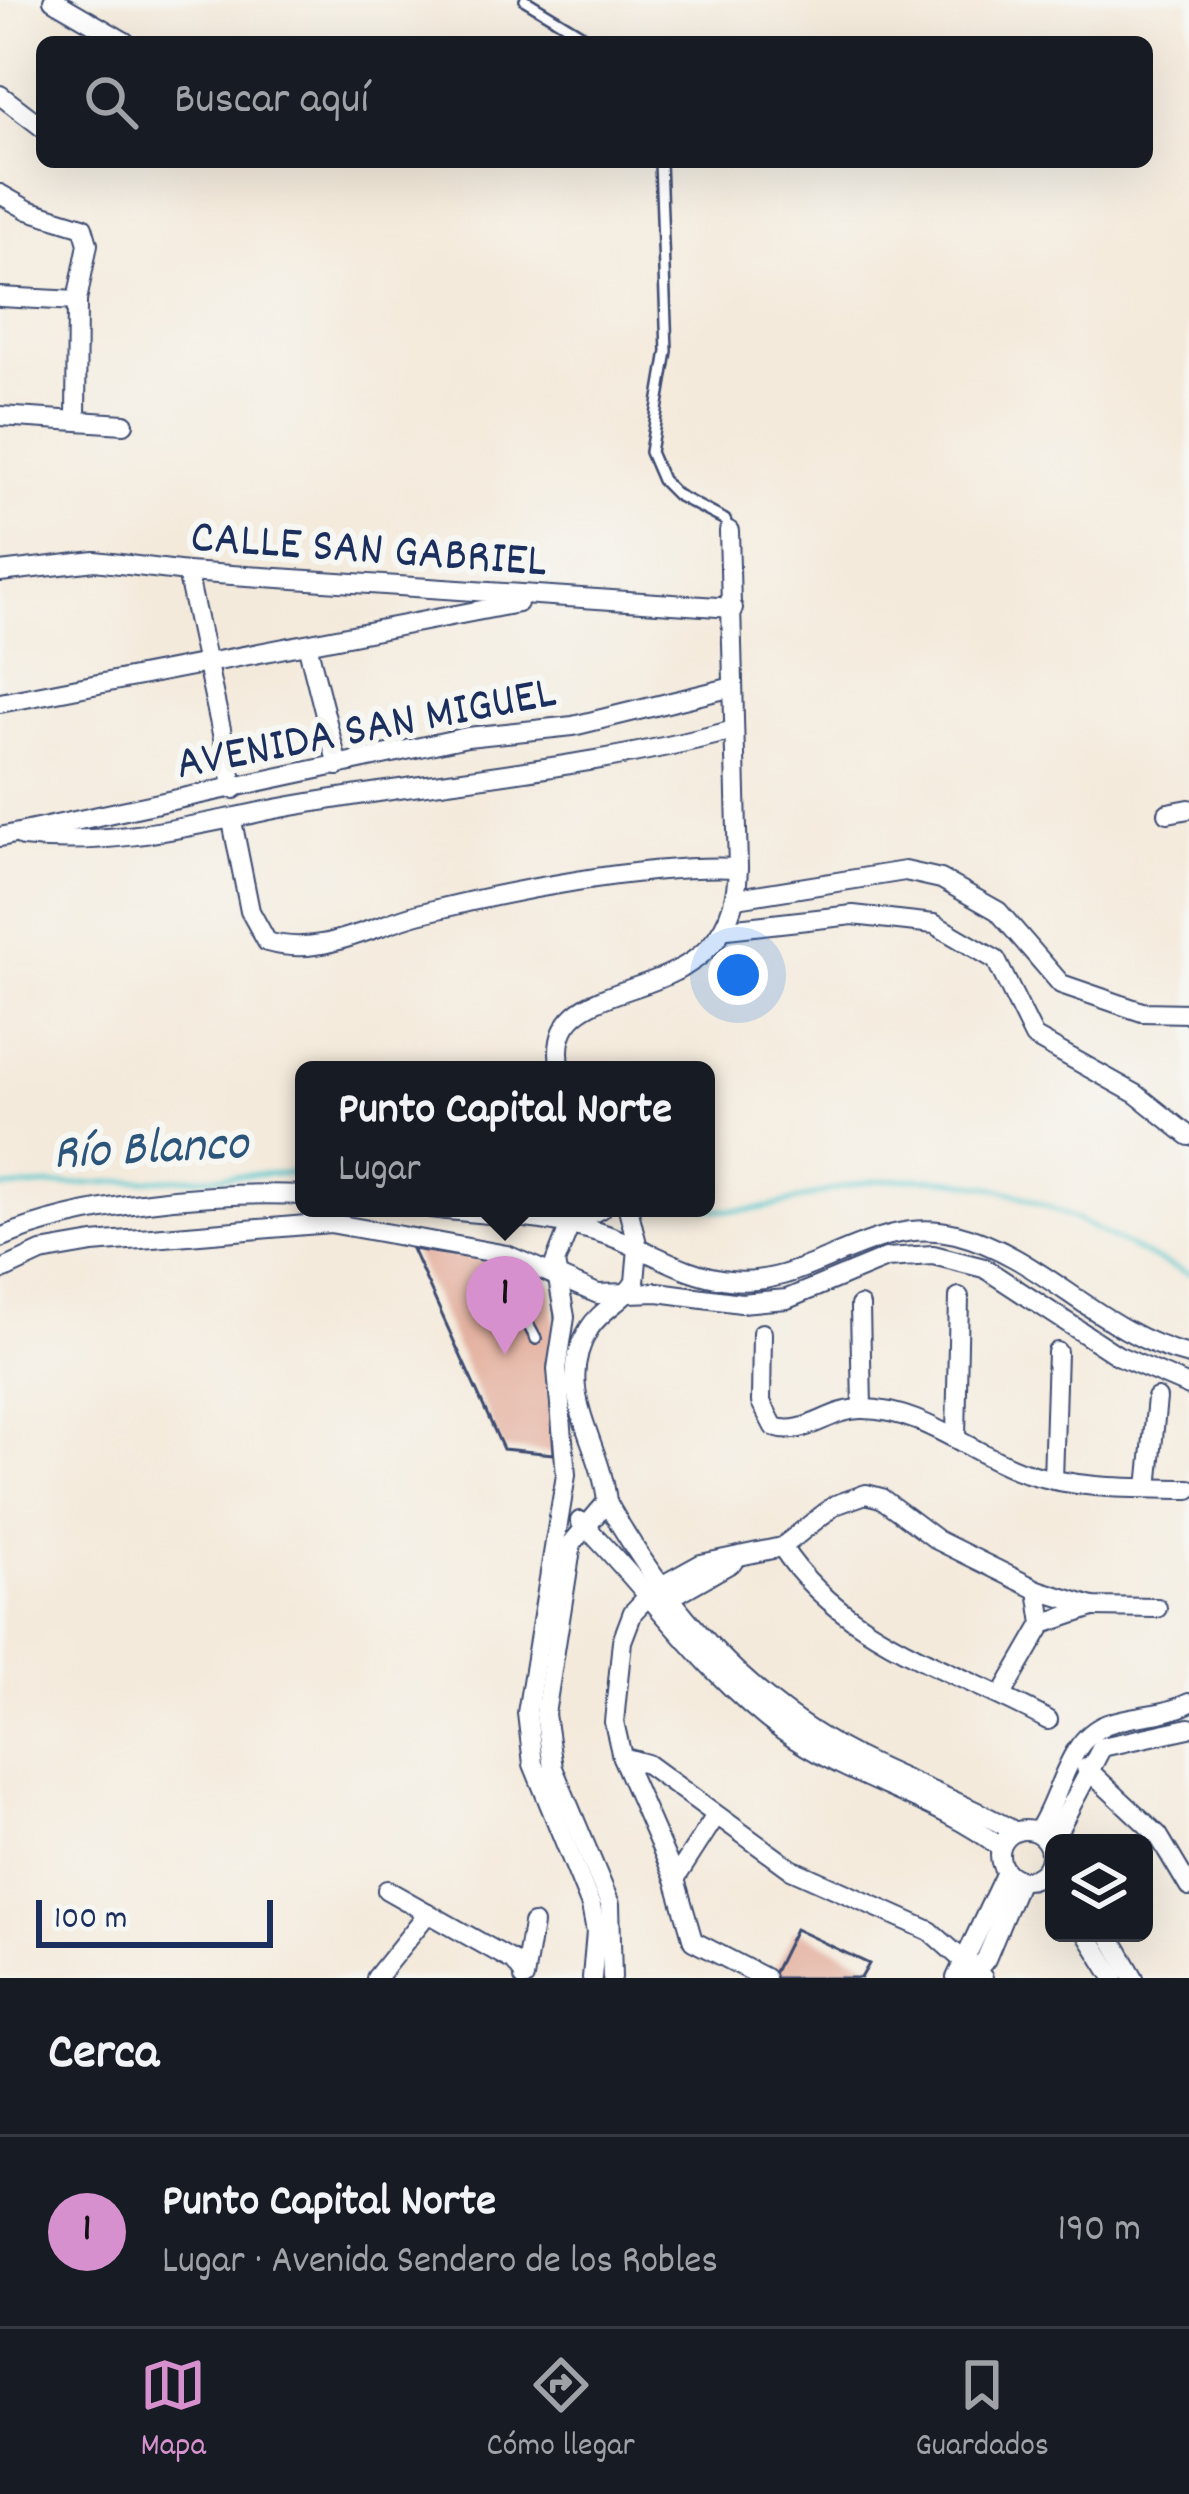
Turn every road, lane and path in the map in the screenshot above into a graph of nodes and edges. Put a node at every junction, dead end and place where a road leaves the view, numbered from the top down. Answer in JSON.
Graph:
{"nodes":[{"id":1,"x":53,"y":0,"type":"edge"},
{"id":2,"x":525,"y":0,"type":"edge"},
{"id":3,"x":114,"y":36,"type":"edge"},
{"id":4,"x":583,"y":36,"type":"edge"},
{"id":5,"x":0,"y":95,"type":"edge"},
{"id":6,"x":36,"y":122,"type":"edge"},
{"id":7,"x":660,"y":168,"type":"edge"},
{"id":8,"x":0,"y":194,"type":"edge"},
{"id":9,"x":0,"y":297,"type":"edge"},
{"id":10,"x":76,"y":301,"type":"junction"},
{"id":11,"x":0,"y":416,"type":"edge"},
{"id":12,"x":76,"y":419,"type":"junction"},
{"id":13,"x":124,"y":424,"type":"dead end"},
{"id":14,"x":729,"y":531,"type":"joint"},
{"id":15,"x":0,"y":572,"type":"edge"},
{"id":16,"x":188,"y":572,"type":"junction"},
{"id":17,"x":547,"y":598,"type":"junction"},
{"id":18,"x":733,"y":608,"type":"junction"},
{"id":19,"x":307,"y":644,"type":"junction"},
{"id":20,"x":205,"y":664,"type":"junction"},
{"id":21,"x":733,"y":688,"type":"junction"},
{"id":22,"x":0,"y":703,"type":"edge"},
{"id":23,"x":573,"y":726,"type":"junction"},
{"id":24,"x":734,"y":730,"type":"junction"},
{"id":25,"x":400,"y":752,"type":"junction"},
{"id":26,"x":338,"y":766,"type":"junction"},
{"id":27,"x":583,"y":766,"type":"junction"},
{"id":28,"x":269,"y":782,"type":"junction"},
{"id":29,"x":234,"y":789,"type":"junction"},
{"id":30,"x":409,"y":790,"type":"junction"},
{"id":31,"x":158,"y":803,"type":"junction"},
{"id":32,"x":1189,"y":809,"type":"edge"},
{"id":33,"x":273,"y":810,"type":"junction"},
{"id":34,"x":1168,"y":813,"type":"dead end"},
{"id":35,"x":232,"y":821,"type":"junction"},
{"id":36,"x":164,"y":832,"type":"junction"},
{"id":37,"x":5,"y":836,"type":"edge"},
{"id":38,"x":738,"y":868,"type":"junction"},
{"id":39,"x":849,"y":877,"type":"junction"},
{"id":40,"x":737,"y":898,"type":"junction"},
{"id":41,"x":854,"y":915,"type":"junction"},
{"id":42,"x":727,"y":929,"type":"junction"},
{"id":43,"x":1024,"y":937,"type":"junction"},
{"id":44,"x":996,"y":960,"type":"junction"},
{"id":45,"x":1189,"y":1013,"type":"edge"},
{"id":46,"x":560,"y":1061,"type":"edge"},
{"id":47,"x":1189,"y":1136,"type":"edge"},
{"id":48,"x":295,"y":1196,"type":"edge"},
{"id":49,"x":88,"y":1213,"type":"junction"},
{"id":50,"x":504,"y":1217,"type":"edge"},
{"id":51,"x":585,"y":1217,"type":"edge"},
{"id":52,"x":630,"y":1217,"type":"edge"},
{"id":53,"x":570,"y":1225,"type":"junction"},
{"id":54,"x":0,"y":1238,"type":"edge"},
{"id":55,"x":93,"y":1243,"type":"junction"},
{"id":56,"x":638,"y":1248,"type":"junction"},
{"id":57,"x":488,"y":1251,"type":"junction"},
{"id":58,"x":0,"y":1271,"type":"edge"},
{"id":59,"x":556,"y":1276,"type":"junction"},
{"id":60,"x":629,"y":1292,"type":"junction"},
{"id":61,"x":959,"y":1298,"type":"dead end"},
{"id":62,"x":860,"y":1306,"type":"dead end"},
{"id":63,"x":762,"y":1333,"type":"dead end"},
{"id":64,"x":536,"y":1339,"type":"dead end"},
{"id":65,"x":1057,"y":1352,"type":"dead end"},
{"id":66,"x":1189,"y":1355,"type":"edge"},
{"id":67,"x":1189,"y":1385,"type":"edge"},
{"id":68,"x":1157,"y":1398,"type":"dead end"},
{"id":69,"x":862,"y":1408,"type":"junction"},
{"id":70,"x":956,"y":1436,"type":"junction"},
{"id":71,"x":600,"y":1474,"type":"junction"},
{"id":72,"x":566,"y":1475,"type":"junction"},
{"id":73,"x":1053,"y":1480,"type":"junction"},
{"id":74,"x":1148,"y":1488,"type":"junction"},
{"id":75,"x":1189,"y":1489,"type":"edge"},
{"id":76,"x":607,"y":1502,"type":"junction"},
{"id":77,"x":562,"y":1504,"type":"junction"},
{"id":78,"x":585,"y":1525,"type":"junction"},
{"id":79,"x":628,"y":1541,"type":"junction"},
{"id":80,"x":782,"y":1547,"type":"junction"},
{"id":81,"x":604,"y":1552,"type":"junction"},
{"id":82,"x":568,"y":1560,"type":"junction"},
{"id":83,"x":1038,"y":1591,"type":"junction"},
{"id":84,"x":659,"y":1596,"type":"junction"},
{"id":85,"x":1093,"y":1607,"type":"junction"},
{"id":86,"x":1157,"y":1608,"type":"dead end"},
{"id":87,"x":1043,"y":1624,"type":"junction"},
{"id":88,"x":1002,"y":1695,"type":"junction"},
{"id":89,"x":1189,"y":1703,"type":"edge"},
{"id":90,"x":1048,"y":1720,"type":"dead end"},
{"id":91,"x":1186,"y":1733,"type":"edge"},
{"id":92,"x":622,"y":1756,"type":"junction"},
{"id":93,"x":1086,"y":1768,"type":"junction"},
{"id":94,"x":715,"y":1817,"type":"junction"},
{"id":95,"x":1014,"y":1831,"type":"junction"},
{"id":96,"x":1042,"y":1836,"type":"junction"},
{"id":97,"x":1000,"y":1847,"type":"junction"},
{"id":98,"x":1033,"y":1873,"type":"edge"},
{"id":99,"x":675,"y":1879,"type":"junction"},
{"id":100,"x":1189,"y":1887,"type":"edge"},
{"id":101,"x":387,"y":1889,"type":"dead end"},
{"id":102,"x":428,"y":1913,"type":"junction"},
{"id":103,"x":533,"y":1924,"type":"dead end"},
{"id":104,"x":1092,"y":1942,"type":"edge"},
{"id":105,"x":1113,"y":1942,"type":"edge"},
{"id":106,"x":969,"y":1973,"type":"edge"},
{"id":107,"x":524,"y":1976,"type":"edge"},
{"id":108,"x":376,"y":1978,"type":"edge"},
{"id":109,"x":592,"y":1978,"type":"edge"},
{"id":110,"x":612,"y":1978,"type":"edge"},
{"id":111,"x":765,"y":1978,"type":"edge"},
{"id":112,"x":1114,"y":1978,"type":"edge"},
{"id":113,"x":1134,"y":1978,"type":"edge"}],
"edges":[{"from":1,"to":3,"type":"street"},
{"from":2,"to":4,"type":"lane"},
{"from":5,"to":6,"type":"street"},
{"from":7,"to":14,"type":"lane"},
{"from":8,"to":10,"type":"street"},
{"from":9,"to":10,"type":"street"},
{"from":10,"to":12,"type":"street"},
{"from":11,"to":12,"type":"street"},
{"from":12,"to":13,"type":"street"},
{"from":14,"to":18,"type":"street"},
{"from":15,"to":16,"type":"street","name":"CALLE SAN GABRIEL"},
{"from":16,"to":17,"type":"street","name":"CALLE SAN GABRIEL"},
{"from":16,"to":20,"type":"street"},
{"from":17,"to":18,"type":"street","name":"CALLE SAN GABRIEL"},
{"from":17,"to":19,"type":"street"},
{"from":18,"to":21,"type":"street"},
{"from":19,"to":20,"type":"street"},
{"from":19,"to":26,"type":"street"},
{"from":20,"to":22,"type":"street"},
{"from":20,"to":29,"type":"street"},
{"from":21,"to":23,"type":"street","name":"AVENIDA SAN MIGUEL"},
{"from":21,"to":24,"type":"street"},
{"from":23,"to":25,"type":"street","name":"AVENIDA SAN MIGUEL"},
{"from":23,"to":27,"type":"street"},
{"from":24,"to":27,"type":"street","name":"AVENIDA SAN MIGUEL"},
{"from":24,"to":38,"type":"street"},
{"from":25,"to":26,"type":"street","name":"AVENIDA SAN MIGUEL"},
{"from":25,"to":30,"type":"street"},
{"from":26,"to":28,"type":"street","name":"AVENIDA SAN MIGUEL"},
{"from":27,"to":30,"type":"street","name":"AVENIDA SAN MIGUEL"},
{"from":28,"to":29,"type":"street","name":"AVENIDA SAN MIGUEL"},
{"from":28,"to":33,"type":"street"},
{"from":29,"to":31,"type":"street","name":"AVENIDA SAN MIGUEL"},
{"from":30,"to":33,"type":"street","name":"AVENIDA SAN MIGUEL"},
{"from":31,"to":36,"type":"street"},
{"from":31,"to":37,"type":"street","name":"AVENIDA SAN MIGUEL"},
{"from":32,"to":34,"type":"street"},
{"from":33,"to":35,"type":"street","name":"AVENIDA SAN MIGUEL"},
{"from":35,"to":36,"type":"street","name":"AVENIDA SAN MIGUEL"},
{"from":35,"to":38,"type":"street"},
{"from":36,"to":37,"type":"street","name":"AVENIDA SAN MIGUEL"},
{"from":38,"to":40,"type":"street"},
{"from":39,"to":40,"type":"street"},
{"from":39,"to":41,"type":"street"},
{"from":39,"to":43,"type":"street"},
{"from":40,"to":42,"type":"street"},
{"from":41,"to":42,"type":"street"},
{"from":41,"to":44,"type":"street"},
{"from":42,"to":46,"type":"street"},
{"from":43,"to":44,"type":"street"},
{"from":43,"to":45,"type":"street"},
{"from":44,"to":47,"type":"street"},
{"from":48,"to":49,"type":"street"},
{"from":49,"to":54,"type":"street"},
{"from":49,"to":55,"type":"street"},
{"from":50,"to":53,"type":"street"},
{"from":51,"to":53,"type":"street"},
{"from":52,"to":56,"type":"street"},
{"from":53,"to":56,"type":"street"},
{"from":53,"to":59,"type":"street"},
{"from":55,"to":57,"type":"street"},
{"from":55,"to":58,"type":"street"},
{"from":56,"to":60,"type":"street"},
{"from":56,"to":66,"type":"street"},
{"from":57,"to":59,"type":"street"},
{"from":57,"to":64,"type":"lane"},
{"from":59,"to":60,"type":"street"},
{"from":59,"to":72,"type":"street"},
{"from":60,"to":67,"type":"street"},
{"from":60,"to":71,"type":"street"},
{"from":61,"to":70,"type":"street"},
{"from":62,"to":69,"type":"street"},
{"from":63,"to":69,"type":"street"},
{"from":65,"to":73,"type":"street"},
{"from":68,"to":74,"type":"street"},
{"from":69,"to":70,"type":"street"},
{"from":70,"to":73,"type":"street"},
{"from":71,"to":72,"type":"street"},
{"from":71,"to":76,"type":"street"},
{"from":72,"to":77,"type":"street"},
{"from":73,"to":74,"type":"street"},
{"from":74,"to":75,"type":"street"},
{"from":76,"to":78,"type":"street"},
{"from":76,"to":79,"type":"street"},
{"from":77,"to":78,"type":"street"},
{"from":77,"to":109,"type":"street"},
{"from":78,"to":81,"type":"street"},
{"from":78,"to":82,"type":"street"},
{"from":79,"to":81,"type":"street"},
{"from":79,"to":84,"type":"street"},
{"from":80,"to":83,"type":"street"},
{"from":80,"to":84,"type":"street"},
{"from":80,"to":88,"type":"street"},
{"from":81,"to":82,"type":"street"},
{"from":81,"to":84,"type":"street"},
{"from":82,"to":110,"type":"street"},
{"from":83,"to":85,"type":"street"},
{"from":83,"to":87,"type":"street"},
{"from":84,"to":92,"type":"street"},
{"from":84,"to":95,"type":"street"},
{"from":84,"to":97,"type":"street"},
{"from":85,"to":86,"type":"street"},
{"from":85,"to":87,"type":"street"},
{"from":87,"to":88,"type":"street"},
{"from":88,"to":90,"type":"street"},
{"from":89,"to":96,"type":"street"},
{"from":91,"to":93,"type":"street"},
{"from":92,"to":94,"type":"street"},
{"from":92,"to":99,"type":"street"},
{"from":93,"to":96,"type":"street"},
{"from":93,"to":100,"type":"street"},
{"from":94,"to":99,"type":"street"},
{"from":94,"to":106,"type":"street"},
{"from":95,"to":96,"type":"street"},
{"from":95,"to":97,"type":"street"},
{"from":96,"to":98,"type":"street"},
{"from":97,"to":98,"type":"street"},
{"from":98,"to":106,"type":"street"},
{"from":99,"to":111,"type":"street"},
{"from":101,"to":102,"type":"street"},
{"from":102,"to":107,"type":"street"},
{"from":102,"to":108,"type":"street"},
{"from":103,"to":107,"type":"street"},
{"from":104,"to":112,"type":"street"},
{"from":105,"to":113,"type":"street"}]}
